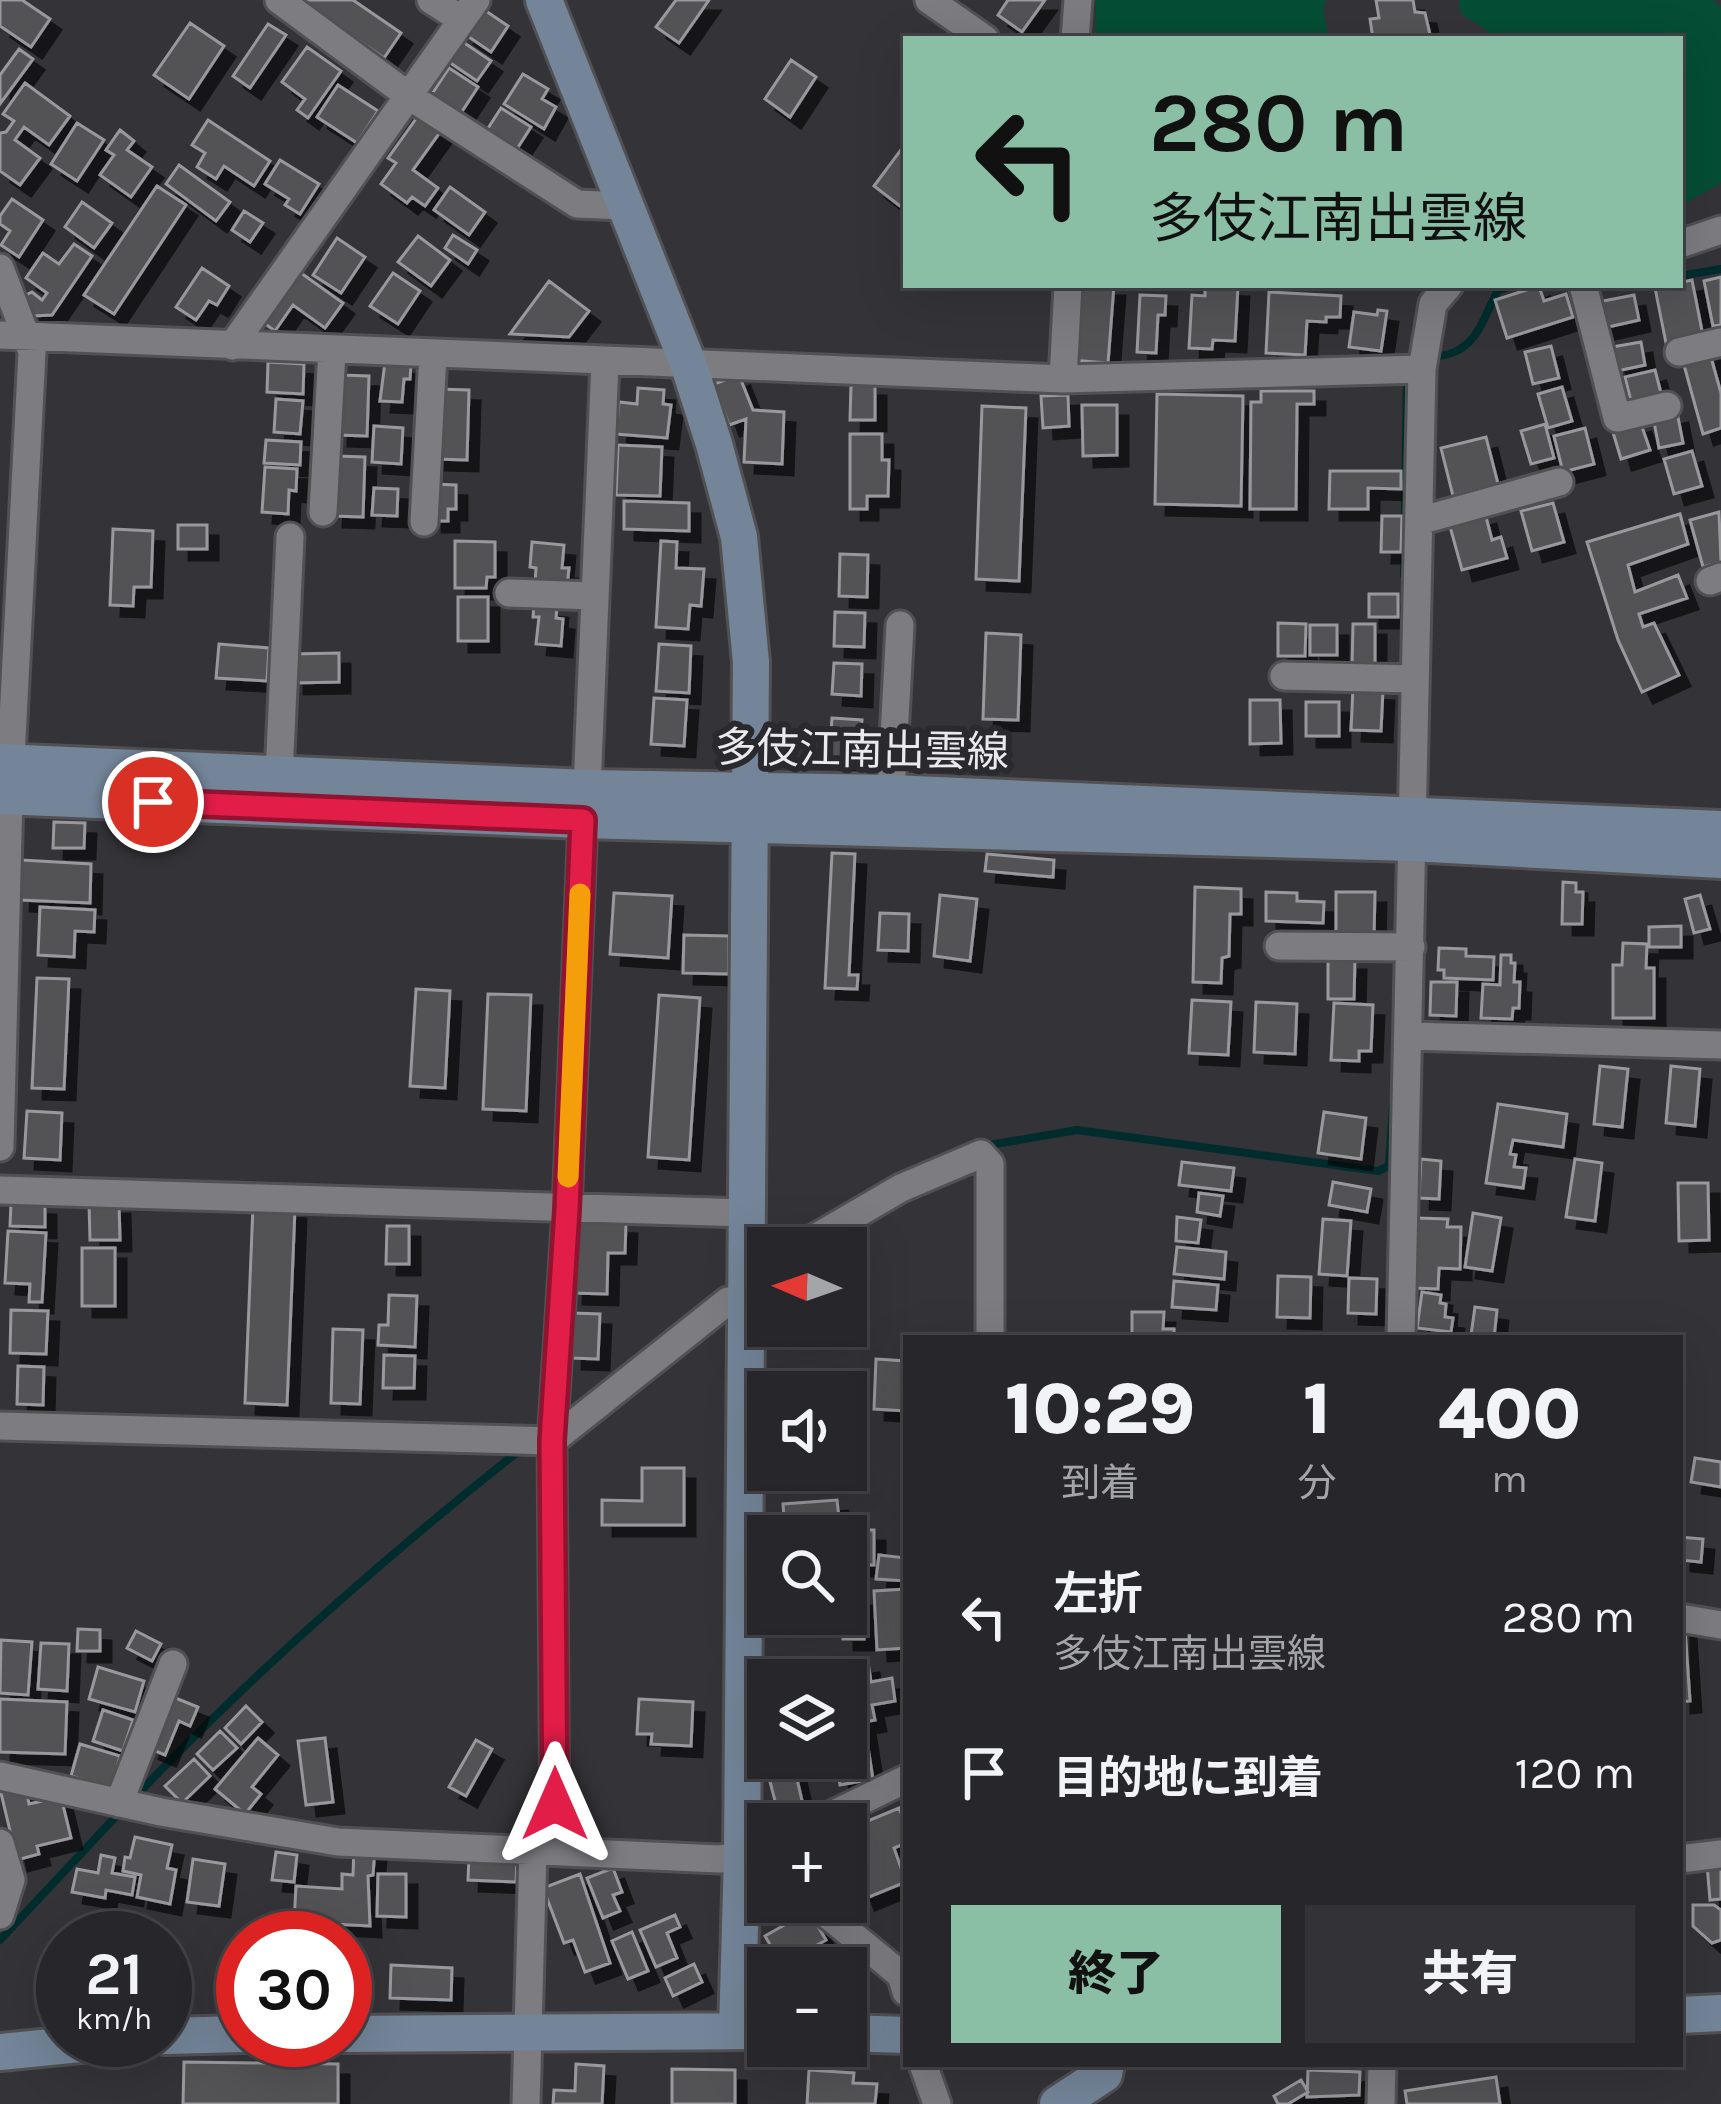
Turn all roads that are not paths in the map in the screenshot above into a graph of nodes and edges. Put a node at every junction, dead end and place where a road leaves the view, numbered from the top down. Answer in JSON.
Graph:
{"nodes":[{"id":1,"x":279,"y":0,"type":"edge"},
{"id":2,"x":431,"y":0,"type":"edge"},
{"id":3,"x":544,"y":0,"type":"edge"},
{"id":4,"x":929,"y":0,"type":"edge"},
{"id":5,"x":1078,"y":0,"type":"edge"},
{"id":6,"x":469,"y":10,"type":"edge"},
{"id":7,"x":981,"y":36,"type":"edge"},
{"id":8,"x":1075,"y":36,"type":"edge"},
{"id":9,"x":409,"y":96,"type":"junction"},
{"id":10,"x":624,"y":206,"type":"junction"},
{"id":11,"x":1721,"y":230,"type":"edge"},
{"id":12,"x":1683,"y":243,"type":"edge"},
{"id":13,"x":0,"y":268,"type":"edge"},
{"id":14,"x":1068,"y":288,"type":"edge"},
{"id":15,"x":1446,"y":288,"type":"edge"},
{"id":16,"x":1584,"y":288,"type":"edge"},
{"id":17,"x":14,"y":336,"type":"edge"},
{"id":18,"x":1721,"y":342,"type":"edge"},
{"id":19,"x":232,"y":346,"type":"junction"},
{"id":20,"x":332,"y":350,"type":"junction"},
{"id":21,"x":1679,"y":352,"type":"dead end"},
{"id":22,"x":433,"y":354,"type":"junction"},
{"id":23,"x":605,"y":362,"type":"junction"},
{"id":24,"x":688,"y":366,"type":"junction"},
{"id":25,"x":1422,"y":368,"type":"junction"},
{"id":26,"x":1063,"y":379,"type":"junction"},
{"id":27,"x":1667,"y":406,"type":"dead end"},
{"id":28,"x":1559,"y":482,"type":"dead end"},
{"id":29,"x":323,"y":512,"type":"dead end"},
{"id":30,"x":1419,"y":521,"type":"junction"},
{"id":31,"x":424,"y":522,"type":"dead end"},
{"id":32,"x":290,"y":537,"type":"dead end"},
{"id":33,"x":509,"y":593,"type":"dead end"},
{"id":34,"x":595,"y":596,"type":"junction"},
{"id":35,"x":899,"y":625,"type":"dead end"},
{"id":36,"x":1283,"y":676,"type":"dead end"},
{"id":37,"x":1415,"y":679,"type":"junction"},
{"id":38,"x":279,"y":775,"type":"junction"},
{"id":39,"x":5,"y":779,"type":"edge"},
{"id":40,"x":891,"y":793,"type":"junction"},
{"id":41,"x":585,"y":804,"type":"junction"},
{"id":42,"x":747,"y":808,"type":"junction"},
{"id":43,"x":1413,"y":828,"type":"junction"},
{"id":44,"x":1721,"y":829,"type":"edge"},
{"id":45,"x":1721,"y":860,"type":"edge"},
{"id":46,"x":1279,"y":946,"type":"dead end"},
{"id":47,"x":1411,"y":947,"type":"junction"},
{"id":48,"x":1409,"y":1036,"type":"junction"},
{"id":49,"x":1721,"y":1045,"type":"edge"},
{"id":50,"x":0,"y":1147,"type":"edge"},
{"id":51,"x":0,"y":1190,"type":"edge"},
{"id":52,"x":567,"y":1210,"type":"junction"},
{"id":53,"x":747,"y":1214,"type":"junction"},
{"id":54,"x":748,"y":1227,"type":"edge"},
{"id":55,"x":835,"y":1227,"type":"edge"},
{"id":56,"x":747,"y":1284,"type":"edge"},
{"id":57,"x":989,"y":1335,"type":"edge"},
{"id":58,"x":1401,"y":1335,"type":"edge"},
{"id":59,"x":754,"y":1347,"type":"edge"},
{"id":60,"x":0,"y":1426,"type":"edge"},
{"id":61,"x":552,"y":1441,"type":"junction"},
{"id":62,"x":1683,"y":1619,"type":"edge"},
{"id":63,"x":1721,"y":1625,"type":"edge"},
{"id":64,"x":173,"y":1664,"type":"dead end"},
{"id":65,"x":0,"y":1776,"type":"edge"},
{"id":66,"x":903,"y":1780,"type":"edge"},
{"id":67,"x":119,"y":1803,"type":"junction"},
{"id":68,"x":759,"y":1803,"type":"edge"},
{"id":69,"x":856,"y":1803,"type":"edge"},
{"id":70,"x":0,"y":1843,"type":"edge"},
{"id":71,"x":544,"y":1849,"type":"junction"},
{"id":72,"x":1721,"y":1855,"type":"edge"},
{"id":73,"x":747,"y":1858,"type":"edge"},
{"id":74,"x":1683,"y":1859,"type":"edge"},
{"id":75,"x":0,"y":1915,"type":"edge"},
{"id":76,"x":838,"y":1923,"type":"edge"},
{"id":77,"x":903,"y":1979,"type":"edge"},
{"id":78,"x":1721,"y":2013,"type":"edge"},
{"id":79,"x":1683,"y":2015,"type":"edge"},
{"id":80,"x":747,"y":2031,"type":"edge"},
{"id":81,"x":530,"y":2033,"type":"junction"},
{"id":82,"x":372,"y":2034,"type":"edge"},
{"id":83,"x":867,"y":2034,"type":"edge"},
{"id":84,"x":903,"y":2035,"type":"edge"},
{"id":85,"x":36,"y":2048,"type":"edge"},
{"id":86,"x":0,"y":2052,"type":"edge"},
{"id":87,"x":924,"y":2067,"type":"edge"},
{"id":88,"x":1105,"y":2067,"type":"edge"},
{"id":89,"x":1382,"y":2067,"type":"edge"},
{"id":90,"x":526,"y":2104,"type":"edge"},
{"id":91,"x":938,"y":2104,"type":"edge"},
{"id":92,"x":1058,"y":2104,"type":"edge"},
{"id":93,"x":1381,"y":2104,"type":"edge"}],
"edges":[{"from":1,"to":9,"type":"street"},
{"from":2,"to":6,"type":"street"},
{"from":3,"to":10,"type":"main road"},
{"from":4,"to":7,"type":"street"},
{"from":5,"to":8,"type":"street"},
{"from":6,"to":9,"type":"street"},
{"from":9,"to":10,"type":"street"},
{"from":9,"to":19,"type":"street"},
{"from":10,"to":24,"type":"main road"},
{"from":11,"to":12,"type":"street"},
{"from":13,"to":17,"type":"street"},
{"from":14,"to":26,"type":"street"},
{"from":15,"to":25,"type":"street"},
{"from":16,"to":27,"type":"street"},
{"from":17,"to":19,"type":"street"},
{"from":17,"to":39,"type":"street"},
{"from":18,"to":21,"type":"street"},
{"from":19,"to":20,"type":"street"},
{"from":20,"to":22,"type":"street"},
{"from":20,"to":29,"type":"street"},
{"from":22,"to":23,"type":"street"},
{"from":22,"to":31,"type":"street"},
{"from":23,"to":24,"type":"street"},
{"from":23,"to":34,"type":"street"},
{"from":24,"to":26,"type":"street"},
{"from":24,"to":42,"type":"main road"},
{"from":25,"to":26,"type":"street"},
{"from":25,"to":30,"type":"street"},
{"from":28,"to":30,"type":"street"},
{"from":30,"to":37,"type":"street"},
{"from":32,"to":38,"type":"street"},
{"from":33,"to":34,"type":"street"},
{"from":34,"to":41,"type":"street"},
{"from":35,"to":40,"type":"street"},
{"from":36,"to":37,"type":"street"},
{"from":37,"to":43,"type":"street"},
{"from":38,"to":39,"type":"main road","name":"多伎江南出雲線"},
{"from":38,"to":41,"type":"main road","name":"多伎江南出雲線"},
{"from":39,"to":41,"type":"main road","name":"多伎江南出雲線"},
{"from":39,"to":50,"type":"street"},
{"from":40,"to":42,"type":"main road","name":"多伎江南出雲線"},
{"from":40,"to":43,"type":"main road","name":"多伎江南出雲線"},
{"from":41,"to":42,"type":"main road","name":"多伎江南出雲線"},
{"from":41,"to":52,"type":"street"},
{"from":42,"to":43,"type":"main road","name":"多伎江南出雲線"},
{"from":42,"to":53,"type":"main road"},
{"from":43,"to":44,"type":"main road","name":"多伎江南出雲線"},
{"from":43,"to":45,"type":"main road","name":"多伎江南出雲線"},
{"from":43,"to":47,"type":"street"},
{"from":46,"to":47,"type":"street"},
{"from":47,"to":48,"type":"street"},
{"from":48,"to":49,"type":"street"},
{"from":48,"to":58,"type":"street"},
{"from":51,"to":52,"type":"street"},
{"from":52,"to":53,"type":"street"},
{"from":52,"to":61,"type":"street"},
{"from":53,"to":54,"type":"main road"},
{"from":55,"to":57,"type":"street"},
{"from":56,"to":61,"type":"street"},
{"from":59,"to":68,"type":"main road"},
{"from":60,"to":61,"type":"street"},
{"from":61,"to":71,"type":"street"},
{"from":62,"to":63,"type":"street"},
{"from":64,"to":67,"type":"street"},
{"from":65,"to":67,"type":"street"},
{"from":66,"to":69,"type":"street"},
{"from":67,"to":71,"type":"street"},
{"from":70,"to":75,"type":"street"},
{"from":71,"to":73,"type":"street"},
{"from":71,"to":81,"type":"street"},
{"from":72,"to":74,"type":"street"},
{"from":76,"to":77,"type":"street"},
{"from":78,"to":79,"type":"main road"},
{"from":80,"to":81,"type":"main road"},
{"from":81,"to":82,"type":"main road"},
{"from":81,"to":90,"type":"street"},
{"from":83,"to":84,"type":"main road"},
{"from":85,"to":86,"type":"main road"},
{"from":87,"to":91,"type":"street"},
{"from":88,"to":92,"type":"main road"},
{"from":89,"to":93,"type":"street"}]}
